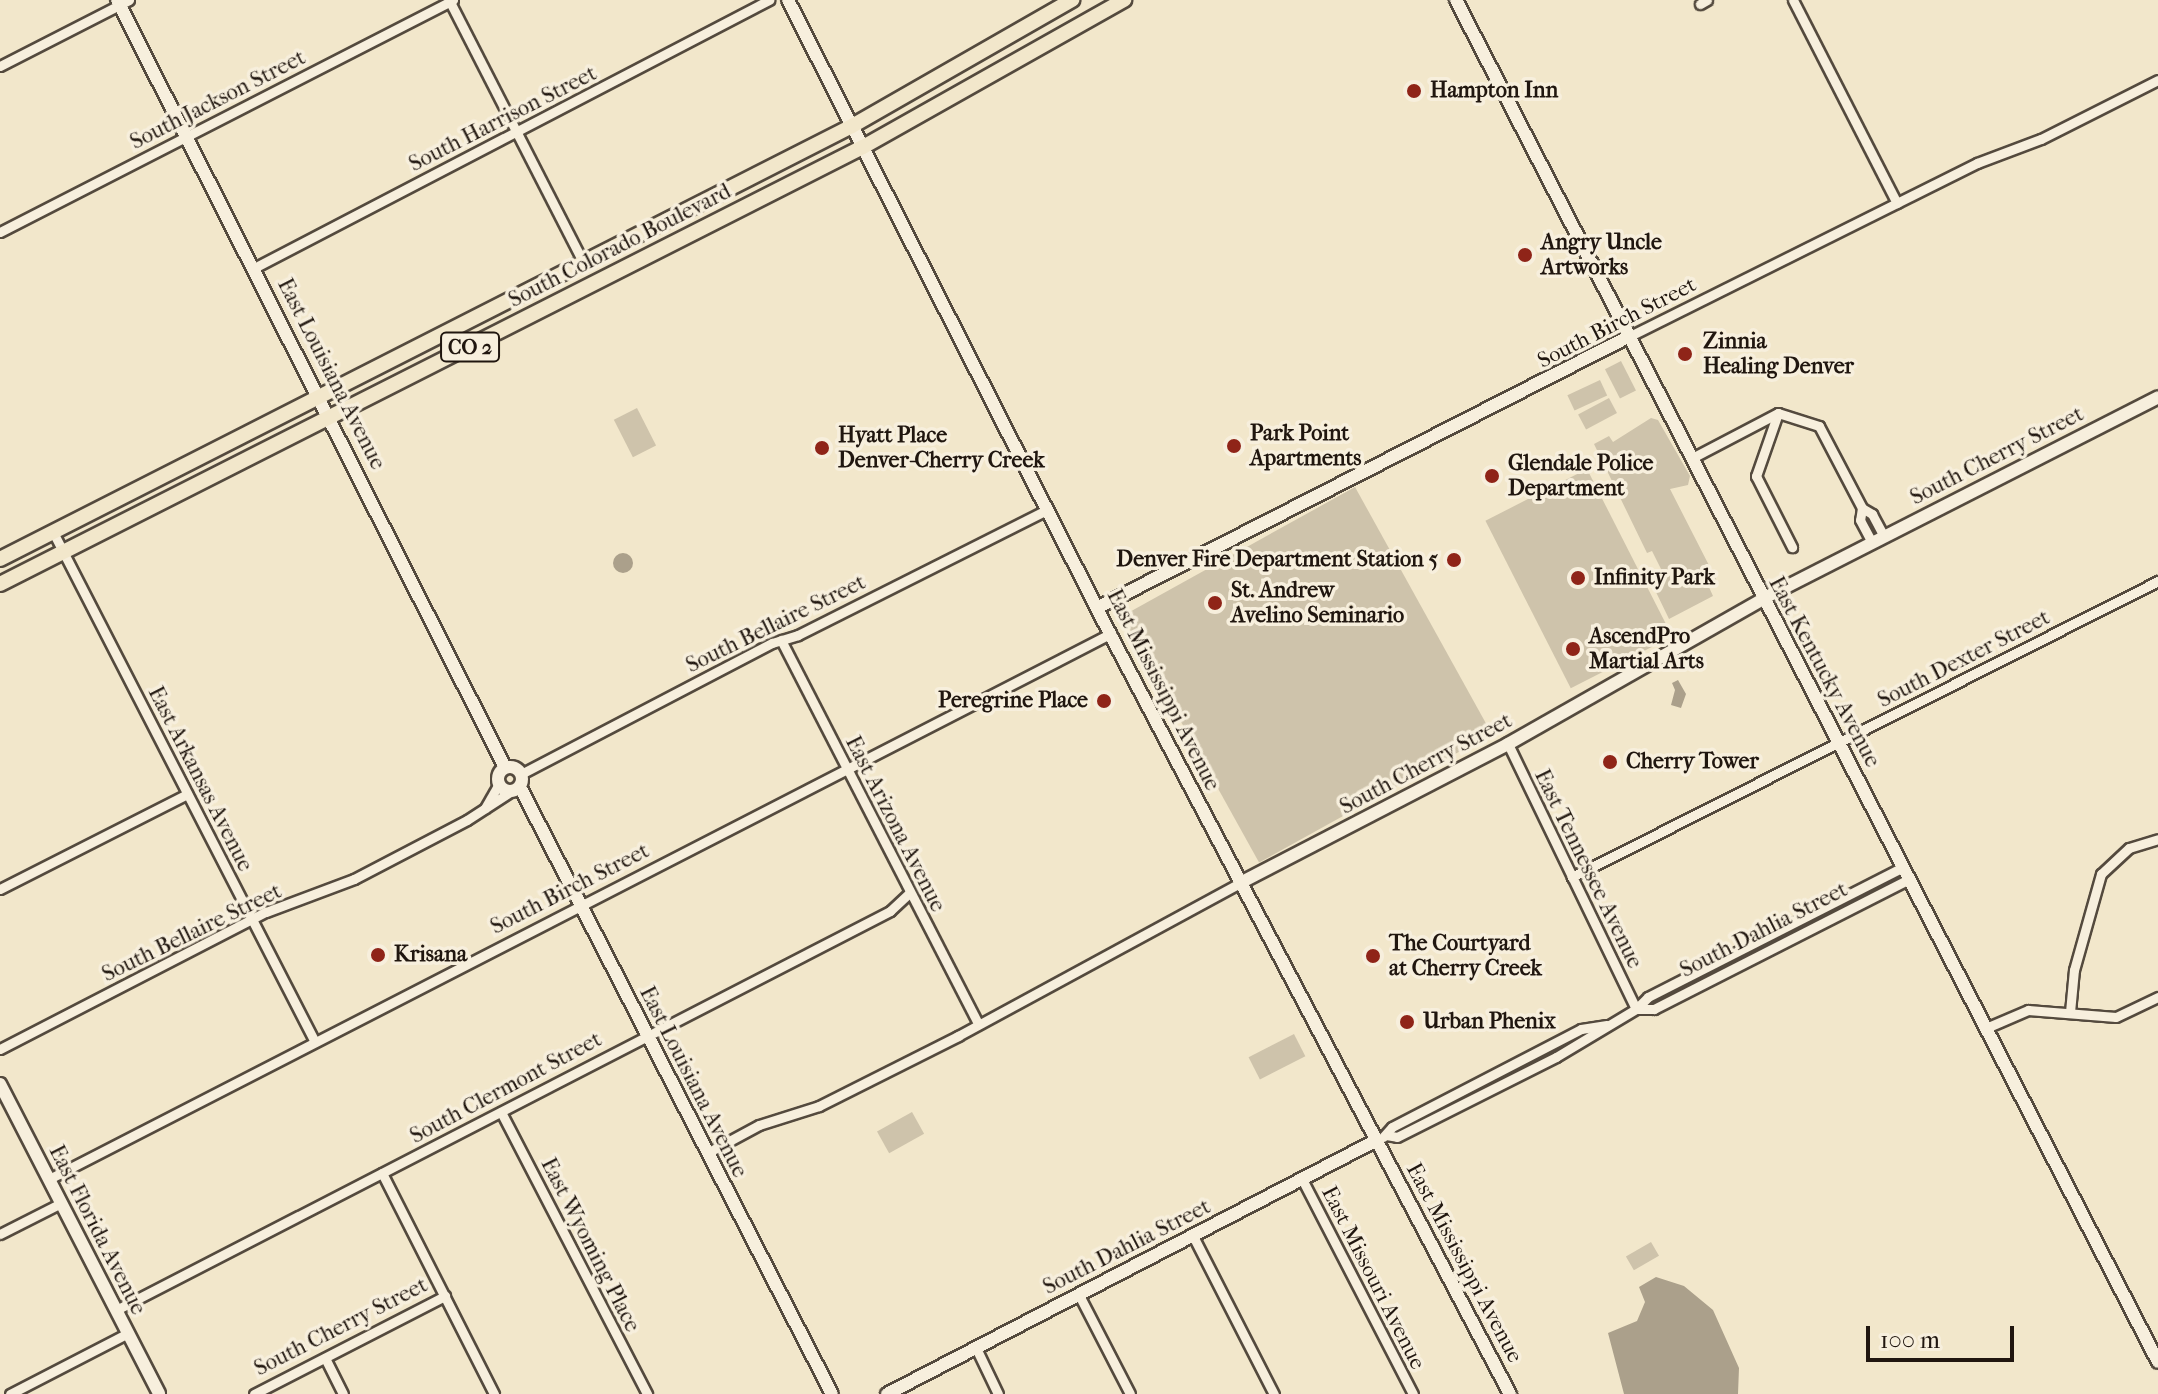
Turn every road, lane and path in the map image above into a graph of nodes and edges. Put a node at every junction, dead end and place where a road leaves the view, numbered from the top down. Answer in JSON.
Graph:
{"nodes":[{"id":1,"x":451,"y":0,"type":"edge"},
{"id":2,"x":769,"y":0,"type":"edge"},
{"id":3,"x":788,"y":0,"type":"edge"},
{"id":4,"x":1072,"y":0,"type":"edge"},
{"id":5,"x":1121,"y":0,"type":"edge"},
{"id":6,"x":1456,"y":0,"type":"edge"},
{"id":7,"x":1793,"y":0,"type":"edge"},
{"id":8,"x":122,"y":2,"type":"edge"},
{"id":9,"x":0,"y":66,"type":"edge"},
{"id":10,"x":2158,"y":80,"type":"edge"},
{"id":11,"x":852,"y":126,"type":"junction"},
{"id":12,"x":517,"y":133,"type":"junction"},
{"id":13,"x":187,"y":136,"type":"junction"},
{"id":14,"x":863,"y":147,"type":"junction"},
{"id":15,"x":1897,"y":203,"type":"junction"},
{"id":16,"x":0,"y":232,"type":"edge"},
{"id":17,"x":583,"y":262,"type":"junction"},
{"id":18,"x":254,"y":268,"type":"junction"},
{"id":19,"x":1628,"y":337,"type":"junction"},
{"id":20,"x":318,"y":396,"type":"junction"},
{"id":21,"x":2158,"y":397,"type":"edge"},
{"id":22,"x":1778,"y":413,"type":"junction"},
{"id":23,"x":329,"y":416,"type":"junction"},
{"id":24,"x":1692,"y":458,"type":"junction"},
{"id":25,"x":1047,"y":510,"type":"junction"},
{"id":26,"x":53,"y":532,"type":"junction"},
{"id":27,"x":1878,"y":540,"type":"junction"},
{"id":28,"x":1792,"y":547,"type":"dead end"},
{"id":29,"x":63,"y":552,"type":"junction"},
{"id":30,"x":0,"y":559,"type":"edge"},
{"id":31,"x":2158,"y":581,"type":"edge"},
{"id":32,"x":0,"y":584,"type":"edge"},
{"id":33,"x":1764,"y":599,"type":"junction"},
{"id":34,"x":1097,"y":608,"type":"junction"},
{"id":35,"x":1110,"y":634,"type":"junction"},
{"id":36,"x":781,"y":640,"type":"junction"},
{"id":37,"x":1839,"y":742,"type":"junction"},
{"id":38,"x":1508,"y":744,"type":"junction"},
{"id":39,"x":505,"y":767,"type":"junction"},
{"id":40,"x":847,"y":769,"type":"junction"},
{"id":41,"x":521,"y":774,"type":"junction"},
{"id":42,"x":510,"y":788,"type":"junction"},
{"id":43,"x":187,"y":794,"type":"junction"},
{"id":44,"x":2158,"y":839,"type":"edge"},
{"id":45,"x":1906,"y":873,"type":"junction"},
{"id":46,"x":1572,"y":877,"type":"junction"},
{"id":47,"x":1240,"y":883,"type":"junction"},
{"id":48,"x":0,"y":889,"type":"edge"},
{"id":49,"x":909,"y":893,"type":"junction"},
{"id":50,"x":581,"y":906,"type":"junction"},
{"id":51,"x":252,"y":919,"type":"junction"},
{"id":52,"x":2158,"y":997,"type":"edge"},
{"id":53,"x":1636,"y":1009,"type":"junction"},
{"id":54,"x":2070,"y":1012,"type":"junction"},
{"id":55,"x":978,"y":1024,"type":"junction"},
{"id":56,"x":1986,"y":1028,"type":"junction"},
{"id":57,"x":646,"y":1035,"type":"junction"},
{"id":58,"x":315,"y":1042,"type":"junction"},
{"id":59,"x":0,"y":1049,"type":"edge"},
{"id":60,"x":0,"y":1084,"type":"edge"},
{"id":61,"x":501,"y":1112,"type":"junction"},
{"id":62,"x":1380,"y":1138,"type":"junction"},
{"id":63,"x":707,"y":1153,"type":"junction"},
{"id":64,"x":382,"y":1173,"type":"junction"},
{"id":65,"x":49,"y":1179,"type":"junction"},
{"id":66,"x":1302,"y":1179,"type":"junction"},
{"id":67,"x":61,"y":1203,"type":"junction"},
{"id":68,"x":0,"y":1234,"type":"edge"},
{"id":69,"x":1193,"y":1236,"type":"junction"},
{"id":70,"x":1079,"y":1295,"type":"junction"},
{"id":71,"x":445,"y":1296,"type":"junction"},
{"id":72,"x":116,"y":1310,"type":"junction"},
{"id":73,"x":128,"y":1333,"type":"junction"},
{"id":74,"x":2152,"y":1344,"type":"edge"},
{"id":75,"x":976,"y":1348,"type":"junction"},
{"id":76,"x":325,"y":1358,"type":"junction"},
{"id":77,"x":2158,"y":1362,"type":"edge"},
{"id":78,"x":10,"y":1394,"type":"edge"},
{"id":79,"x":159,"y":1394,"type":"edge"},
{"id":80,"x":254,"y":1394,"type":"edge"},
{"id":81,"x":343,"y":1394,"type":"edge"},
{"id":82,"x":494,"y":1394,"type":"edge"},
{"id":83,"x":647,"y":1394,"type":"edge"},
{"id":84,"x":832,"y":1394,"type":"edge"},
{"id":85,"x":887,"y":1394,"type":"edge"},
{"id":86,"x":998,"y":1394,"type":"edge"},
{"id":87,"x":1130,"y":1394,"type":"edge"},
{"id":88,"x":1274,"y":1394,"type":"edge"},
{"id":89,"x":1413,"y":1394,"type":"edge"},
{"id":90,"x":1510,"y":1394,"type":"edge"}],
"edges":[{"from":1,"to":12,"type":"street"},
{"from":1,"to":13,"type":"street","name":"South Jackson Street"},
{"from":2,"to":12,"type":"street","name":"South Harrison Street"},
{"from":3,"to":11,"type":"street","name":"East Mississippi Avenue"},
{"from":4,"to":11,"type":"main road","name":"South Colorado Boulevard","number":"CO 2"},
{"from":5,"to":14,"type":"main road","name":"South Colorado Boulevard","number":"CO 2"},
{"from":6,"to":19,"type":"street","name":"East Kentucky Avenue"},
{"from":7,"to":15,"type":"street"},
{"from":8,"to":9,"type":"street"},
{"from":8,"to":13,"type":"street","name":"East Louisiana Avenue"},
{"from":10,"to":15,"type":"street","name":"South Birch Street"},
{"from":11,"to":14,"type":"street","name":"East Mississippi Avenue"},
{"from":11,"to":17,"type":"main road","name":"South Colorado Boulevard","number":"CO 2"},
{"from":12,"to":17,"type":"street"},
{"from":12,"to":18,"type":"street","name":"South Harrison Street"},
{"from":13,"to":16,"type":"street","name":"South Jackson Street"},
{"from":13,"to":18,"type":"street","name":"East Louisiana Avenue"},
{"from":14,"to":23,"type":"main road","name":"South Colorado Boulevard","number":"CO 2"},
{"from":14,"to":25,"type":"street","name":"East Mississippi Avenue"},
{"from":15,"to":19,"type":"street","name":"South Birch Street"},
{"from":17,"to":20,"type":"main road","name":"South Colorado Boulevard","number":"CO 2"},
{"from":18,"to":20,"type":"street","name":"East Louisiana Avenue"},
{"from":19,"to":24,"type":"street","name":"East Kentucky Avenue"},
{"from":19,"to":34,"type":"street","name":"South Birch Street"},
{"from":20,"to":23,"type":"street","name":"East Louisiana Avenue"},
{"from":20,"to":26,"type":"main road","name":"South Colorado Boulevard","number":"CO 2"},
{"from":21,"to":27,"type":"street","name":"South Cherry Street"},
{"from":22,"to":24,"type":"street"},
{"from":22,"to":27,"type":"street"},
{"from":22,"to":28,"type":"street"},
{"from":23,"to":29,"type":"main road","name":"South Colorado Boulevard","number":"CO 2"},
{"from":23,"to":39,"type":"street","name":"East Louisiana Avenue"},
{"from":24,"to":33,"type":"street","name":"East Kentucky Avenue"},
{"from":25,"to":34,"type":"street","name":"East Mississippi Avenue"},
{"from":25,"to":36,"type":"street","name":"South Bellaire Street"},
{"from":26,"to":29,"type":"street","name":"East Arkansas Avenue"},
{"from":26,"to":30,"type":"main road","name":"South Colorado Boulevard","number":"CO 2"},
{"from":27,"to":33,"type":"street","name":"South Cherry Street"},
{"from":29,"to":32,"type":"main road","name":"South Colorado Boulevard","number":"CO 2"},
{"from":29,"to":43,"type":"street","name":"East Arkansas Avenue"},
{"from":31,"to":37,"type":"street","name":"South Dexter Street"},
{"from":33,"to":37,"type":"street","name":"East Kentucky Avenue"},
{"from":33,"to":38,"type":"street","name":"South Cherry Street"},
{"from":34,"to":35,"type":"street","name":"East Mississippi Avenue"},
{"from":35,"to":40,"type":"street","name":"South Birch Street"},
{"from":35,"to":47,"type":"street","name":"East Mississippi Avenue"},
{"from":36,"to":40,"type":"street","name":"East Arizona Avenue"},
{"from":36,"to":41,"type":"street","name":"South Bellaire Street"},
{"from":37,"to":45,"type":"street","name":"East Kentucky Avenue"},
{"from":37,"to":46,"type":"street","name":"South Dexter Street"},
{"from":38,"to":46,"type":"street","name":"East Tennessee Avenue"},
{"from":38,"to":47,"type":"street","name":"South Cherry Street"},
{"from":39,"to":41,"type":"street"},
{"from":39,"to":42,"type":"street"},
{"from":40,"to":49,"type":"street","name":"East Arizona Avenue"},
{"from":40,"to":50,"type":"street","name":"South Birch Street"},
{"from":41,"to":42,"type":"street"},
{"from":42,"to":50,"type":"street","name":"East Louisiana Avenue"},
{"from":42,"to":51,"type":"street","name":"South Bellaire Street"},
{"from":43,"to":48,"type":"street"},
{"from":43,"to":51,"type":"street","name":"East Arkansas Avenue"},
{"from":44,"to":54,"type":"street"},
{"from":45,"to":53,"type":"street","name":"South Dahlia Street"},
{"from":45,"to":56,"type":"street","name":"East Kentucky Avenue"},
{"from":46,"to":53,"type":"street","name":"East Tennessee Avenue"},
{"from":47,"to":55,"type":"street","name":"South Cherry Street"},
{"from":47,"to":62,"type":"street","name":"East Mississippi Avenue"},
{"from":49,"to":55,"type":"street","name":"East Arizona Avenue"},
{"from":49,"to":57,"type":"street","name":"South Clermont Street"},
{"from":50,"to":57,"type":"street","name":"East Louisiana Avenue"},
{"from":50,"to":58,"type":"street","name":"South Birch Street"},
{"from":51,"to":58,"type":"street","name":"East Arkansas Avenue"},
{"from":51,"to":59,"type":"street","name":"South Bellaire Street"},
{"from":52,"to":54,"type":"street"},
{"from":53,"to":62,"type":"street","name":"South Dahlia Street"},
{"from":54,"to":56,"type":"street"},
{"from":55,"to":63,"type":"street","name":"South Cherry Street"},
{"from":56,"to":74,"type":"street","name":"East Kentucky Avenue"},
{"from":57,"to":61,"type":"street","name":"South Clermont Street"},
{"from":57,"to":63,"type":"street","name":"East Louisiana Avenue"},
{"from":58,"to":65,"type":"street","name":"South Birch Street"},
{"from":60,"to":65,"type":"street","name":"East Florida Avenue"},
{"from":61,"to":64,"type":"street","name":"South Clermont Street"},
{"from":61,"to":83,"type":"street","name":"East Wyoming Place"},
{"from":62,"to":66,"type":"street","name":"South Dahlia Street"},
{"from":62,"to":90,"type":"street","name":"East Mississippi Avenue"},
{"from":63,"to":84,"type":"street","name":"East Louisiana Avenue"},
{"from":64,"to":71,"type":"street"},
{"from":64,"to":72,"type":"street","name":"South Clermont Street"},
{"from":65,"to":67,"type":"street","name":"East Florida Avenue"},
{"from":66,"to":69,"type":"street","name":"South Dahlia Street"},
{"from":66,"to":89,"type":"street","name":"East Missouri Avenue"},
{"from":67,"to":68,"type":"street"},
{"from":67,"to":72,"type":"street","name":"East Florida Avenue"},
{"from":69,"to":70,"type":"street","name":"South Dahlia Street"},
{"from":69,"to":88,"type":"street"},
{"from":70,"to":75,"type":"street","name":"South Dahlia Street"},
{"from":70,"to":87,"type":"street"},
{"from":71,"to":76,"type":"street","name":"South Cherry Street"},
{"from":71,"to":82,"type":"street"},
{"from":72,"to":73,"type":"street","name":"East Florida Avenue"},
{"from":73,"to":78,"type":"street"},
{"from":73,"to":79,"type":"street","name":"East Florida Avenue"},
{"from":74,"to":77,"type":"street","name":"East Kentucky Avenue"},
{"from":75,"to":85,"type":"street","name":"South Dahlia Street"},
{"from":75,"to":86,"type":"street"},
{"from":76,"to":80,"type":"street","name":"South Cherry Street"},
{"from":76,"to":81,"type":"street"}]}
